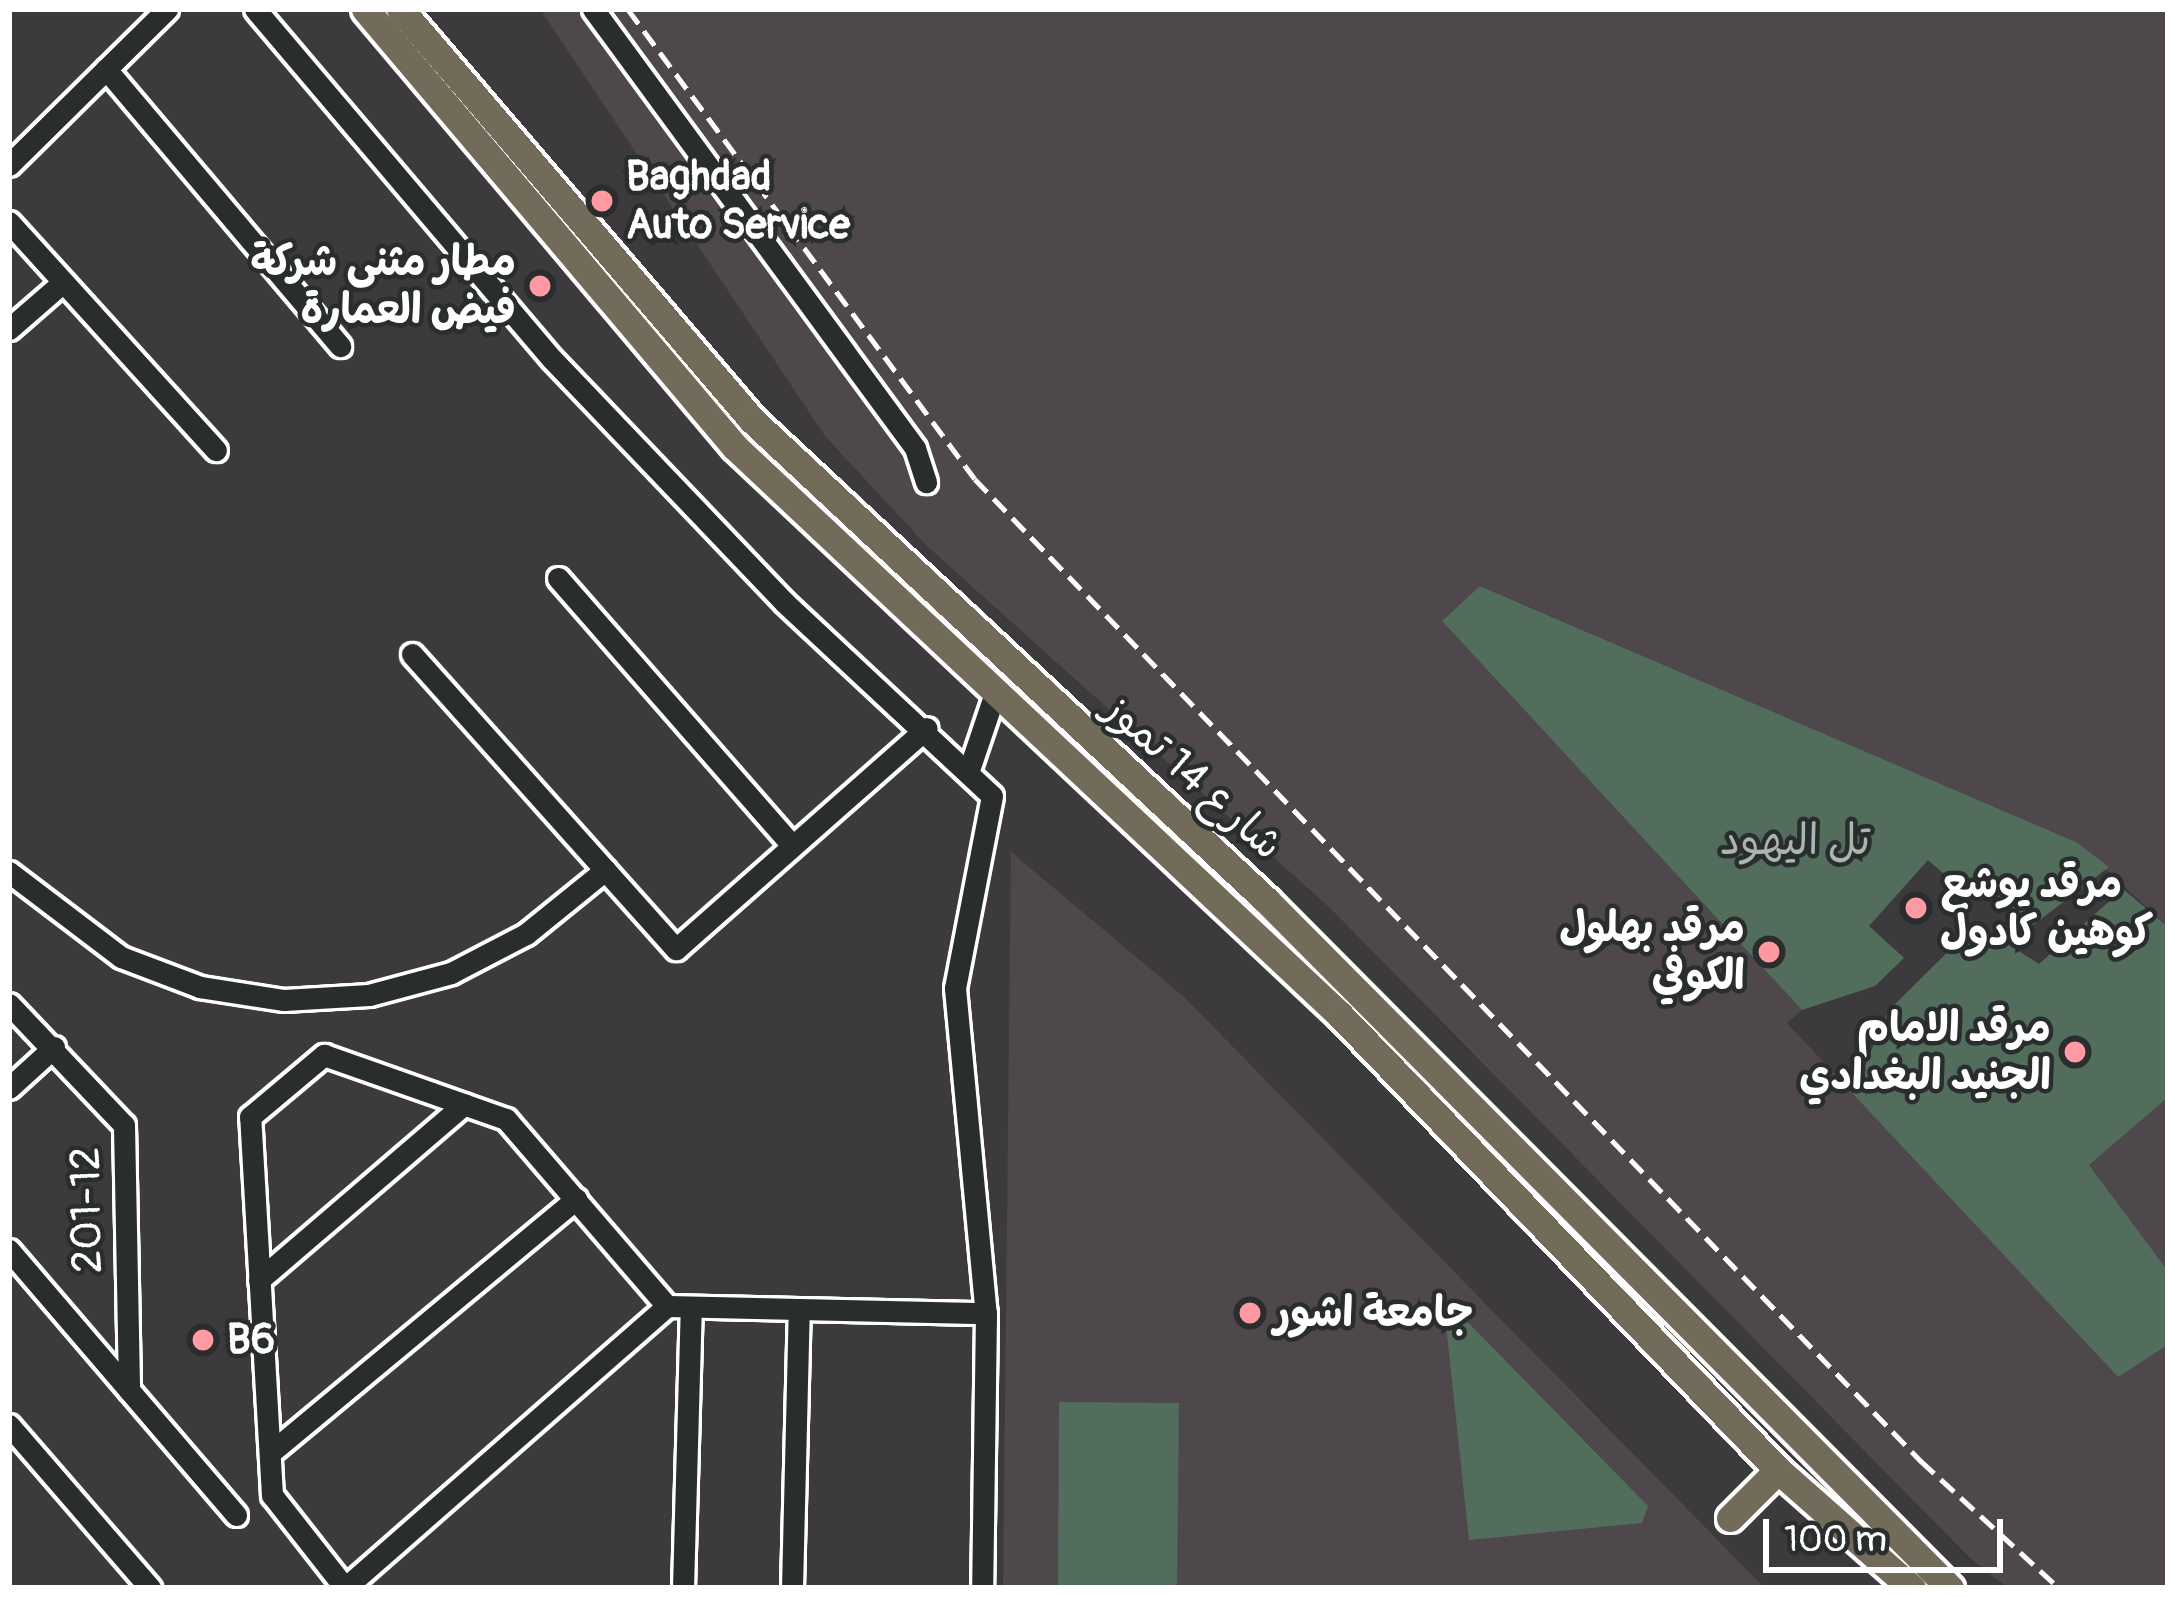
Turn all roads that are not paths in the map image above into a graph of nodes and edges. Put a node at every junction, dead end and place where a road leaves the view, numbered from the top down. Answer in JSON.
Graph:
{"nodes":[{"id":1,"x":167,"y":9,"type":"edge"},
{"id":2,"x":255,"y":9,"type":"edge"},
{"id":3,"x":365,"y":9,"type":"edge"},
{"id":4,"x":400,"y":9,"type":"edge"},
{"id":5,"x":593,"y":9,"type":"edge"},
{"id":6,"x":106,"y":69,"type":"junction"},
{"id":7,"x":9,"y":165,"type":"edge"},
{"id":8,"x":9,"y":222,"type":"edge"},
{"id":9,"x":62,"y":283,"type":"junction"},
{"id":10,"x":9,"y":329,"type":"edge"},
{"id":11,"x":340,"y":346,"type":"dead end"},
{"id":12,"x":216,"y":450,"type":"dead end"},
{"id":13,"x":926,"y":482,"type":"dead end"},
{"id":14,"x":558,"y":578,"type":"dead end"},
{"id":15,"x":412,"y":654,"type":"dead end"},
{"id":16,"x":994,"y":693,"type":"junction"},
{"id":17,"x":927,"y":728,"type":"junction"},
{"id":18,"x":970,"y":767,"type":"junction"},
{"id":19,"x":793,"y":846,"type":"junction"},
{"id":20,"x":604,"y":869,"type":"junction"},
{"id":21,"x":9,"y":872,"type":"edge"},
{"id":22,"x":9,"y":1004,"type":"edge"},
{"id":23,"x":54,"y":1047,"type":"junction"},
{"id":24,"x":9,"y":1088,"type":"edge"},
{"id":25,"x":464,"y":1104,"type":"junction"},
{"id":26,"x":576,"y":1199,"type":"junction"},
{"id":27,"x":9,"y":1250,"type":"edge"},
{"id":28,"x":259,"y":1280,"type":"junction"},
{"id":29,"x":667,"y":1306,"type":"junction"},
{"id":30,"x":691,"y":1307,"type":"junction"},
{"id":31,"x":799,"y":1310,"type":"junction"},
{"id":32,"x":986,"y":1313,"type":"junction"},
{"id":33,"x":129,"y":1390,"type":"junction"},
{"id":34,"x":9,"y":1425,"type":"edge"},
{"id":35,"x":269,"y":1453,"type":"junction"},
{"id":36,"x":1778,"y":1469,"type":"junction"},
{"id":37,"x":236,"y":1515,"type":"dead end"},
{"id":38,"x":1730,"y":1518,"type":"dead end"},
{"id":39,"x":151,"y":1588,"type":"edge"},
{"id":40,"x":345,"y":1588,"type":"edge"},
{"id":41,"x":683,"y":1588,"type":"edge"},
{"id":42,"x":792,"y":1588,"type":"edge"},
{"id":43,"x":982,"y":1588,"type":"edge"},
{"id":44,"x":1912,"y":1588,"type":"edge"},
{"id":45,"x":1950,"y":1588,"type":"edge"}],
"edges":[{"from":1,"to":6,"type":"street"},
{"from":2,"to":17,"type":"street"},
{"from":3,"to":16,"type":"main road","name":"شارع 14 تموز"},
{"from":4,"to":45,"type":"main road","name":"شارع 14 تموز"},
{"from":5,"to":13,"type":"street"},
{"from":6,"to":7,"type":"street"},
{"from":6,"to":11,"type":"street"},
{"from":8,"to":9,"type":"street"},
{"from":9,"to":10,"type":"street"},
{"from":9,"to":12,"type":"street"},
{"from":14,"to":19,"type":"street"},
{"from":15,"to":20,"type":"street"},
{"from":16,"to":18,"type":"street"},
{"from":16,"to":36,"type":"main road","name":"شارع 14 تموز"},
{"from":17,"to":18,"type":"street"},
{"from":17,"to":19,"type":"street"},
{"from":18,"to":32,"type":"street"},
{"from":19,"to":20,"type":"street"},
{"from":20,"to":21,"type":"street"},
{"from":22,"to":23,"type":"street","name":"201-12"},
{"from":23,"to":24,"type":"street"},
{"from":23,"to":33,"type":"street","name":"201-12"},
{"from":25,"to":26,"type":"street"},
{"from":25,"to":28,"type":"street"},
{"from":25,"to":28,"type":"street"},
{"from":26,"to":29,"type":"street"},
{"from":26,"to":35,"type":"street"},
{"from":27,"to":33,"type":"street"},
{"from":28,"to":35,"type":"street"},
{"from":29,"to":30,"type":"street"},
{"from":29,"to":40,"type":"street"},
{"from":30,"to":31,"type":"street"},
{"from":30,"to":41,"type":"street"},
{"from":31,"to":32,"type":"street"},
{"from":31,"to":42,"type":"street"},
{"from":32,"to":43,"type":"street"},
{"from":33,"to":37,"type":"street"},
{"from":34,"to":39,"type":"street"},
{"from":35,"to":40,"type":"street"},
{"from":36,"to":38,"type":"main road"},
{"from":36,"to":44,"type":"main road","name":"شارع 14 تموز"}]}
